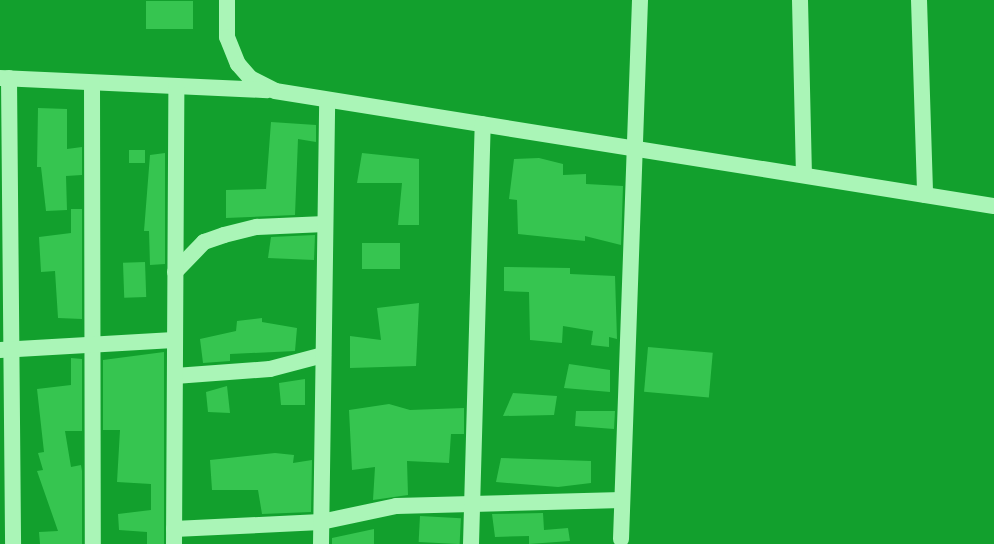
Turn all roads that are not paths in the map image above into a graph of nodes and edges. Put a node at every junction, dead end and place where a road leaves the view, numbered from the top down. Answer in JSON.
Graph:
{"nodes":[{"id":1,"x":227,"y":0,"type":"edge"},
{"id":2,"x":640,"y":0,"type":"edge"},
{"id":3,"x":800,"y":0,"type":"edge"},
{"id":4,"x":920,"y":0,"type":"edge"},
{"id":5,"x":4,"y":78,"type":"edge"},
{"id":6,"x":92,"y":83,"type":"junction"},
{"id":7,"x":176,"y":86,"type":"junction"},
{"id":8,"x":275,"y":91,"type":"junction"},
{"id":9,"x":327,"y":100,"type":"junction"},
{"id":10,"x":483,"y":124,"type":"junction"},
{"id":11,"x":635,"y":148,"type":"junction"},
{"id":12,"x":804,"y":174,"type":"junction"},
{"id":13,"x":925,"y":195,"type":"junction"},
{"id":14,"x":994,"y":206,"type":"edge"},
{"id":15,"x":325,"y":224,"type":"junction"},
{"id":16,"x":175,"y":232,"type":"junction"},
{"id":17,"x":204,"y":242,"type":"junction"},
{"id":18,"x":175,"y":272,"type":"junction"},
{"id":19,"x":174,"y":340,"type":"junction"},
{"id":20,"x":94,"y":344,"type":"junction"},
{"id":21,"x":6,"y":350,"type":"edge"},
{"id":22,"x":323,"y":355,"type":"junction"},
{"id":23,"x":175,"y":376,"type":"junction"},
{"id":24,"x":622,"y":500,"type":"junction"},
{"id":25,"x":472,"y":504,"type":"junction"},
{"id":26,"x":321,"y":522,"type":"junction"},
{"id":27,"x":174,"y":536,"type":"edge"},
{"id":28,"x":621,"y":540,"type":"dead end"},
{"id":29,"x":13,"y":544,"type":"edge"},
{"id":30,"x":93,"y":544,"type":"edge"},
{"id":31,"x":321,"y":544,"type":"edge"},
{"id":32,"x":471,"y":544,"type":"edge"}],
"edges":[{"from":1,"to":8,"type":"street"},
{"from":2,"to":11,"type":"street"},
{"from":3,"to":12,"type":"street"},
{"from":4,"to":13,"type":"street"},
{"from":5,"to":6,"type":"street"},
{"from":5,"to":21,"type":"street"},
{"from":6,"to":7,"type":"street"},
{"from":6,"to":20,"type":"street"},
{"from":7,"to":8,"type":"street"},
{"from":7,"to":16,"type":"street"},
{"from":8,"to":9,"type":"street"},
{"from":9,"to":10,"type":"street"},
{"from":9,"to":15,"type":"street"},
{"from":10,"to":11,"type":"street"},
{"from":10,"to":25,"type":"street"},
{"from":11,"to":12,"type":"street"},
{"from":11,"to":24,"type":"street"},
{"from":12,"to":13,"type":"street"},
{"from":13,"to":14,"type":"street"},
{"from":15,"to":17,"type":"street"},
{"from":15,"to":22,"type":"street"},
{"from":16,"to":17,"type":"street"},
{"from":16,"to":18,"type":"street"},
{"from":17,"to":18,"type":"street"},
{"from":18,"to":19,"type":"street"},
{"from":19,"to":20,"type":"street"},
{"from":19,"to":23,"type":"street"},
{"from":20,"to":21,"type":"street"},
{"from":20,"to":30,"type":"street"},
{"from":21,"to":29,"type":"street"},
{"from":22,"to":23,"type":"street"},
{"from":22,"to":26,"type":"street"},
{"from":23,"to":27,"type":"street"},
{"from":24,"to":25,"type":"street"},
{"from":24,"to":28,"type":"street"},
{"from":25,"to":26,"type":"street"},
{"from":25,"to":32,"type":"street"},
{"from":26,"to":27,"type":"street"},
{"from":26,"to":31,"type":"street"}]}
